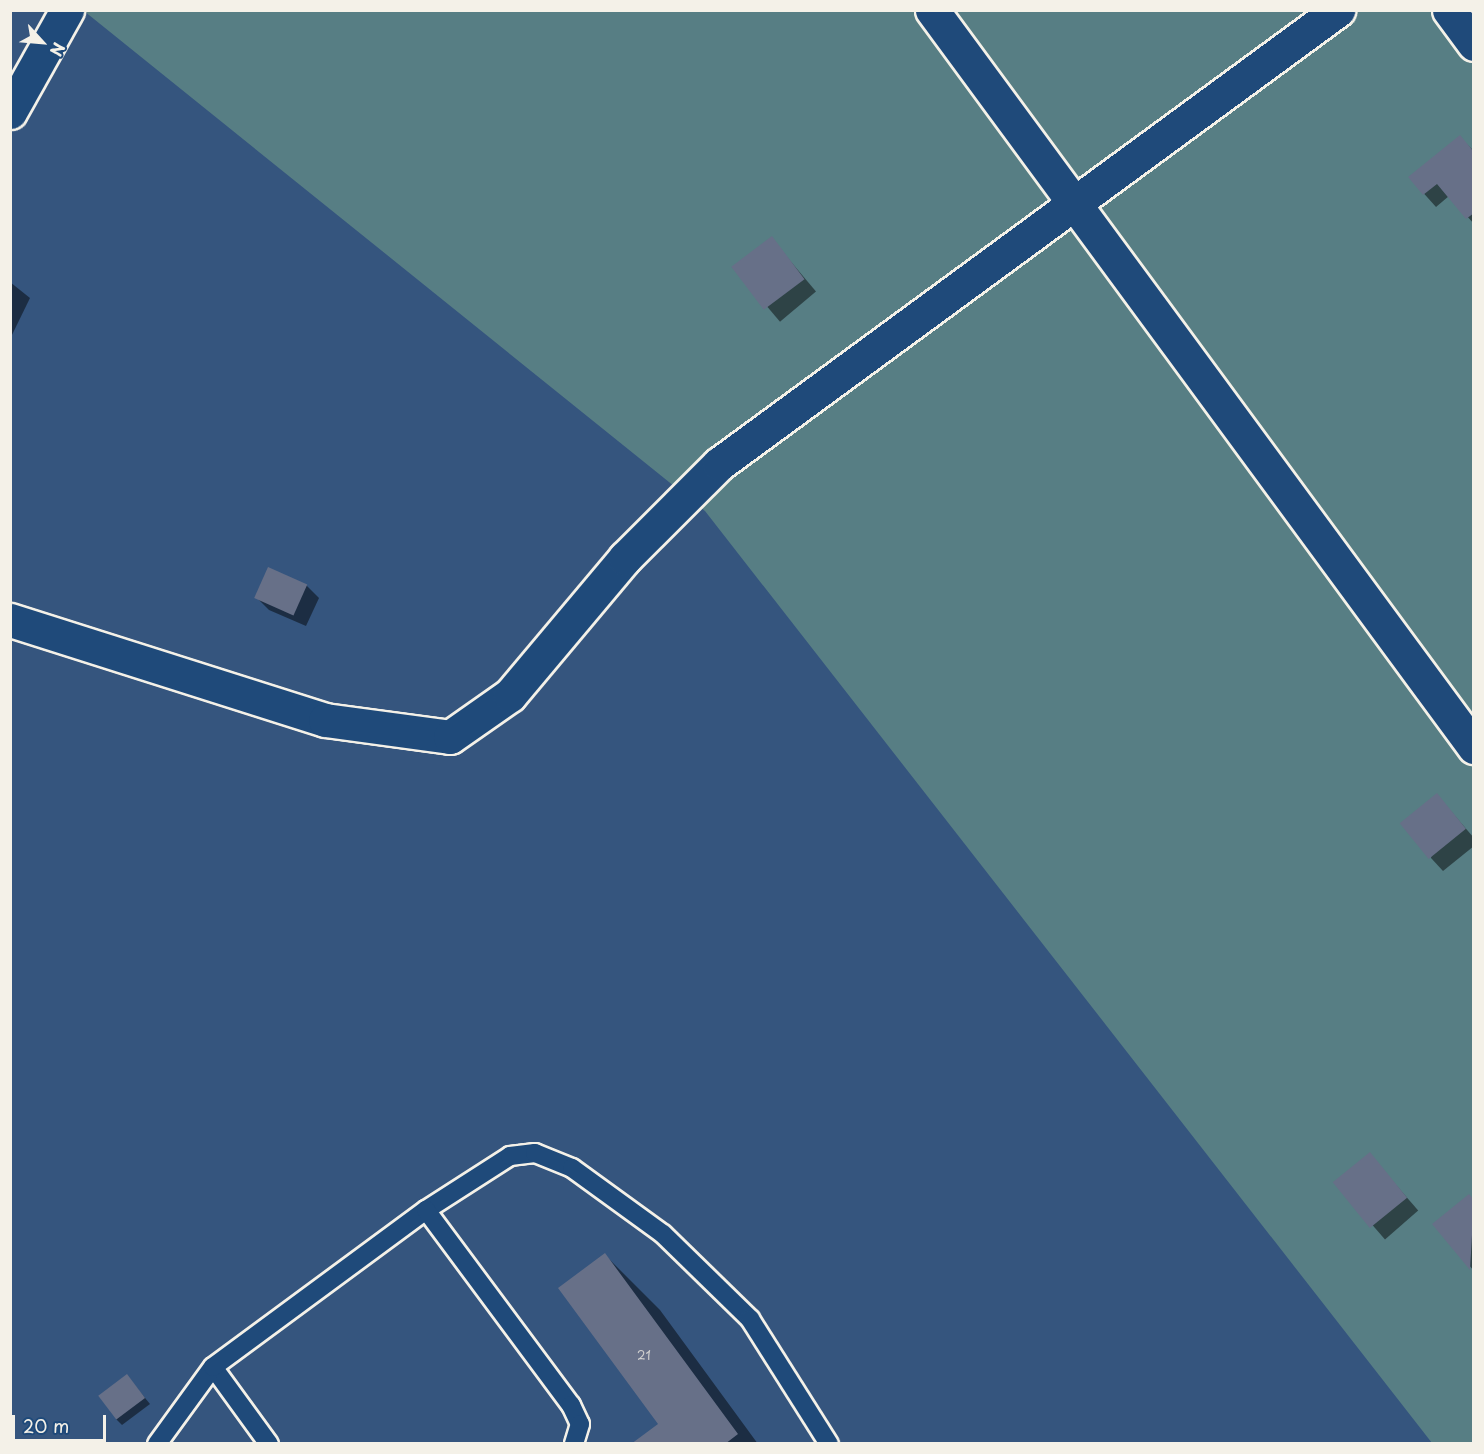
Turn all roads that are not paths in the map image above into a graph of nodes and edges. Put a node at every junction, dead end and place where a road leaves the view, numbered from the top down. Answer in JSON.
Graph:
{"nodes":[{"id":1,"x":67,"y":10,"type":"edge"},
{"id":2,"x":932,"y":10,"type":"edge"},
{"id":3,"x":1338,"y":10,"type":"edge"},
{"id":4,"x":1449,"y":10,"type":"edge"},
{"id":5,"x":1473,"y":44,"type":"edge"},
{"id":6,"x":10,"y":112,"type":"edge"},
{"id":7,"x":1071,"y":205,"type":"junction"},
{"id":8,"x":10,"y":620,"type":"edge"},
{"id":9,"x":1473,"y":747,"type":"edge"},
{"id":10,"x":426,"y":1210,"type":"junction"},
{"id":11,"x":213,"y":1367,"type":"junction"},
{"id":12,"x":156,"y":1443,"type":"edge"},
{"id":13,"x":268,"y":1443,"type":"edge"},
{"id":14,"x":574,"y":1443,"type":"edge"},
{"id":15,"x":829,"y":1443,"type":"edge"}],
"edges":[{"from":1,"to":6,"type":"street"},
{"from":2,"to":7,"type":"street"},
{"from":3,"to":7,"type":"street"},
{"from":4,"to":5,"type":"street"},
{"from":7,"to":8,"type":"street"},
{"from":7,"to":9,"type":"street"},
{"from":10,"to":11,"type":"lane"},
{"from":10,"to":14,"type":"lane"},
{"from":10,"to":15,"type":"lane"},
{"from":11,"to":12,"type":"lane"},
{"from":11,"to":13,"type":"lane"}]}
